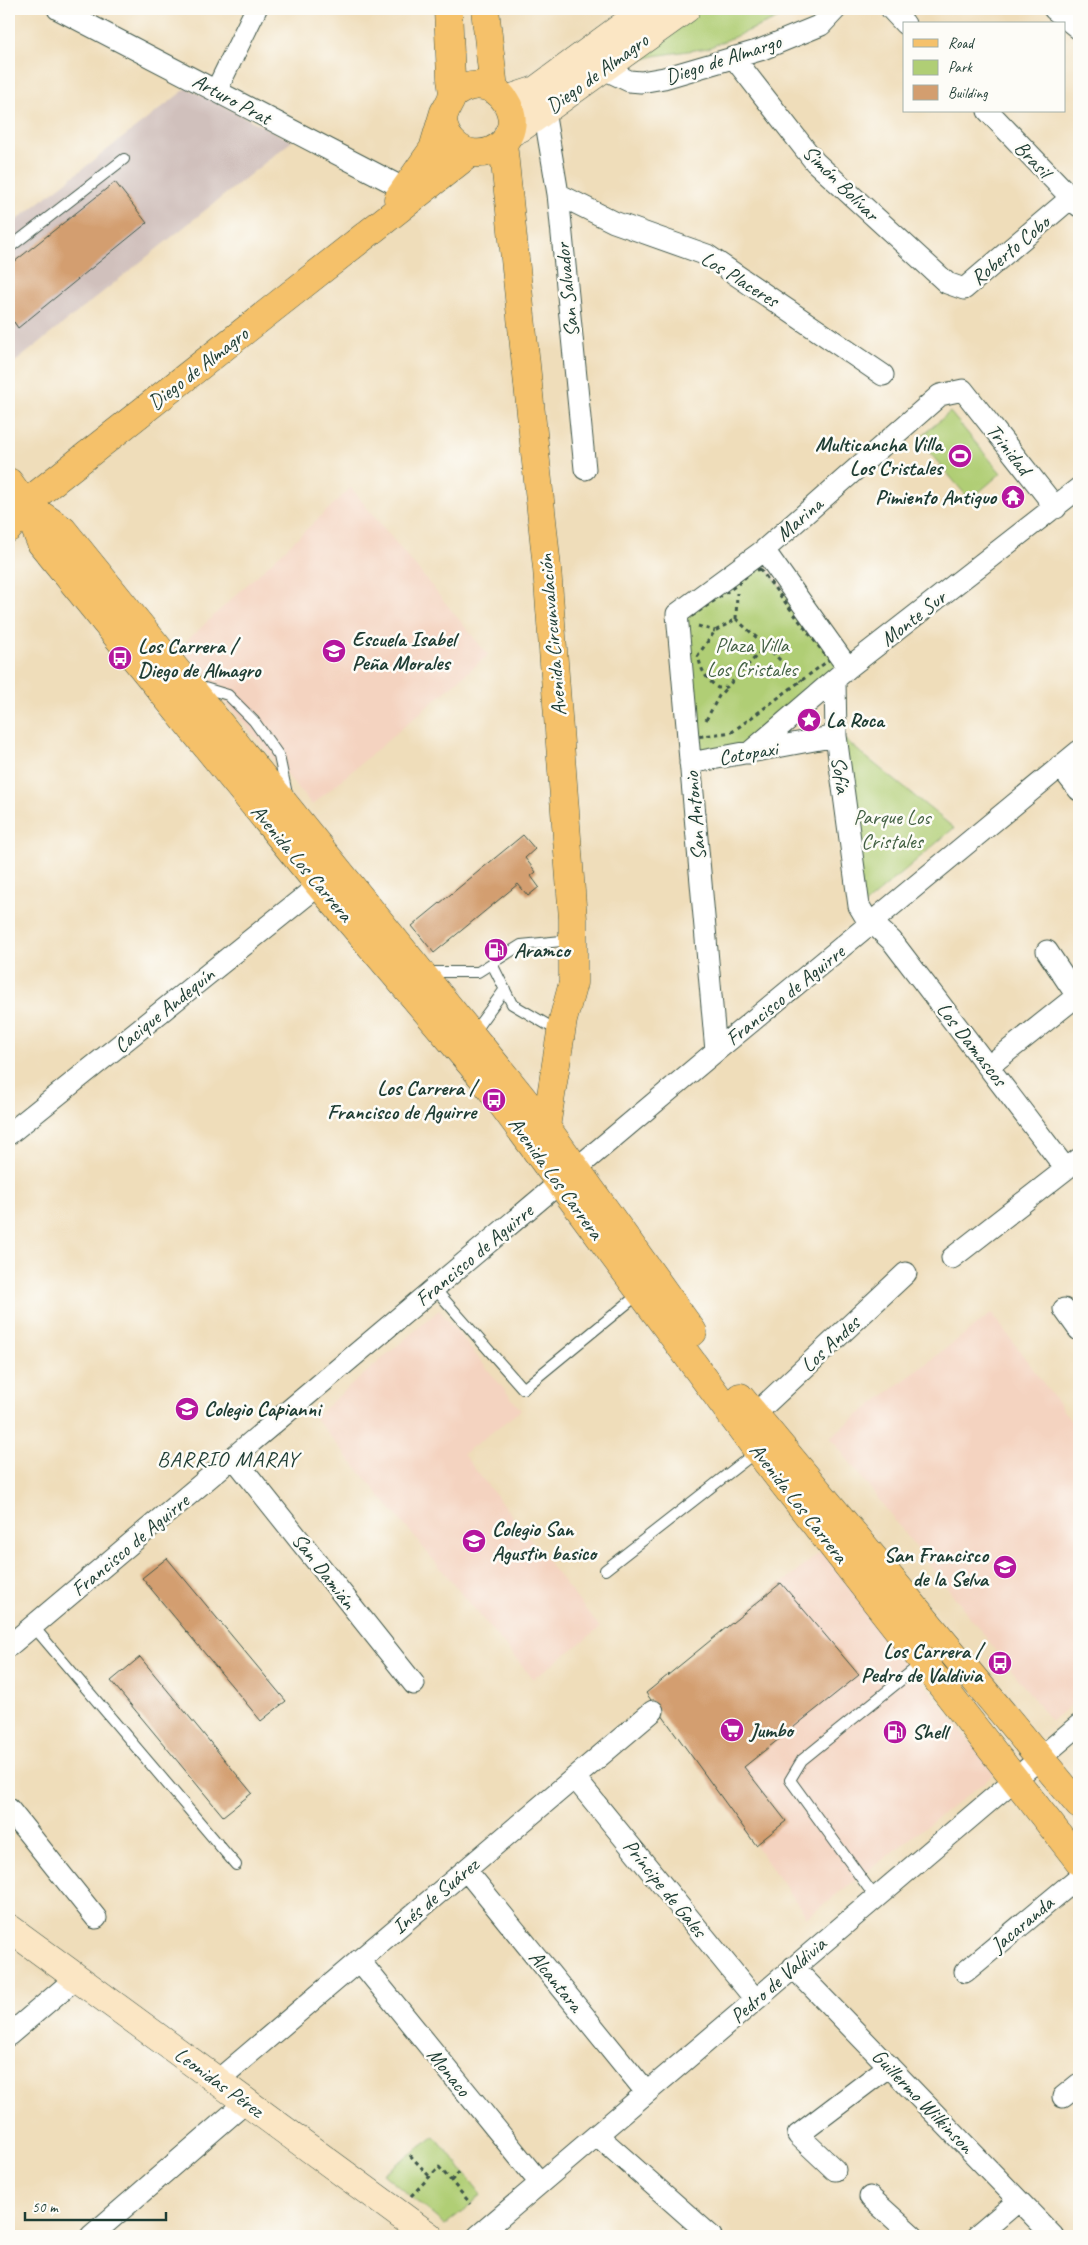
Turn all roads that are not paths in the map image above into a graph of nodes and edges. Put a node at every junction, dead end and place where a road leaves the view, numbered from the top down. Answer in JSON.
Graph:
{"nodes":[{"id":1,"x":58,"y":9,"type":"edge"},
{"id":2,"x":256,"y":9,"type":"edge"},
{"id":3,"x":448,"y":9,"type":"edge"},
{"id":4,"x":485,"y":9,"type":"edge"},
{"id":5,"x":646,"y":9,"type":"edge"},
{"id":6,"x":686,"y":9,"type":"edge"},
{"id":7,"x":836,"y":9,"type":"edge"},
{"id":8,"x":891,"y":9,"type":"edge"},
{"id":9,"x":1054,"y":9,"type":"edge"},
{"id":10,"x":903,"y":22,"type":"edge"},
{"id":11,"x":1079,"y":29,"type":"edge"},
{"id":12,"x":734,"y":58,"type":"junction"},
{"id":13,"x":604,"y":69,"type":"junction"},
{"id":14,"x":216,"y":91,"type":"junction"},
{"id":15,"x":500,"y":95,"type":"junction"},
{"id":16,"x":448,"y":104,"type":"junction"},
{"id":17,"x":544,"y":111,"type":"junction"},
{"id":18,"x":989,"y":112,"type":"edge"},
{"id":19,"x":505,"y":139,"type":"junction"},
{"id":20,"x":470,"y":153,"type":"junction"},
{"id":21,"x":124,"y":159,"type":"dead end"},
{"id":22,"x":405,"y":189,"type":"junction"},
{"id":23,"x":558,"y":194,"type":"junction"},
{"id":24,"x":1076,"y":198,"type":"edge"},
{"id":25,"x":371,"y":231,"type":"junction"},
{"id":26,"x":9,"y":248,"type":"edge"},
{"id":27,"x":964,"y":289,"type":"joint"},
{"id":28,"x":883,"y":375,"type":"dead end"},
{"id":29,"x":963,"y":390,"type":"joint"},
{"id":30,"x":585,"y":469,"type":"dead end"},
{"id":31,"x":9,"y":482,"type":"edge"},
{"id":32,"x":1079,"y":488,"type":"edge"},
{"id":33,"x":17,"y":506,"type":"edge"},
{"id":34,"x":1056,"y":508,"type":"junction"},
{"id":35,"x":9,"y":528,"type":"edge"},
{"id":36,"x":764,"y":550,"type":"junction"},
{"id":37,"x":703,"y":594,"type":"joint"},
{"id":38,"x":842,"y":674,"type":"junction"},
{"id":39,"x":836,"y":736,"type":"junction"},
{"id":40,"x":1079,"y":751,"type":"edge"},
{"id":41,"x":749,"y":753,"type":"junction"},
{"id":42,"x":690,"y":763,"type":"junction"},
{"id":43,"x":1060,"y":766,"type":"junction"},
{"id":44,"x":1079,"y":790,"type":"edge"},
{"id":45,"x":319,"y":885,"type":"junction"},
{"id":46,"x":873,"y":924,"type":"junction"},
{"id":47,"x":573,"y":940,"type":"junction"},
{"id":48,"x":1047,"y":951,"type":"dead end"},
{"id":49,"x":492,"y":964,"type":"junction"},
{"id":50,"x":421,"y":972,"type":"junction"},
{"id":51,"x":504,"y":989,"type":"junction"},
{"id":52,"x":561,"y":1033,"type":"junction"},
{"id":53,"x":472,"y":1035,"type":"junction"},
{"id":54,"x":716,"y":1051,"type":"junction"},
{"id":55,"x":989,"y":1066,"type":"junction"},
{"id":56,"x":546,"y":1127,"type":"junction"},
{"id":57,"x":9,"y":1134,"type":"edge"},
{"id":58,"x":1073,"y":1164,"type":"edge"},
{"id":59,"x":568,"y":1176,"type":"junction"},
{"id":60,"x":952,"y":1258,"type":"dead end"},
{"id":61,"x":906,"y":1272,"type":"dead end"},
{"id":62,"x":435,"y":1288,"type":"junction"},
{"id":63,"x":640,"y":1292,"type":"junction"},
{"id":64,"x":1064,"y":1309,"type":"dead end"},
{"id":65,"x":1079,"y":1330,"type":"edge"},
{"id":66,"x":754,"y":1415,"type":"junction"},
{"id":67,"x":757,"y":1450,"type":"junction"},
{"id":68,"x":234,"y":1458,"type":"junction"},
{"id":69,"x":605,"y":1570,"type":"dead end"},
{"id":70,"x":33,"y":1626,"type":"junction"},
{"id":71,"x":9,"y":1646,"type":"edge"},
{"id":72,"x":923,"y":1662,"type":"junction"},
{"id":73,"x":414,"y":1684,"type":"dead end"},
{"id":74,"x":654,"y":1711,"type":"dead end"},
{"id":75,"x":1078,"y":1729,"type":"edge"},
{"id":76,"x":1039,"y":1758,"type":"junction"},
{"id":77,"x":575,"y":1778,"type":"junction"},
{"id":78,"x":1014,"y":1779,"type":"junction"},
{"id":79,"x":1079,"y":1806,"type":"edge"},
{"id":80,"x":9,"y":1810,"type":"edge"},
{"id":81,"x":1079,"y":1861,"type":"edge"},
{"id":82,"x":236,"y":1865,"type":"dead end"},
{"id":83,"x":466,"y":1870,"type":"junction"},
{"id":84,"x":1079,"y":1877,"type":"edge"},
{"id":85,"x":875,"y":1897,"type":"junction"},
{"id":86,"x":96,"y":1918,"type":"dead end"},
{"id":87,"x":9,"y":1928,"type":"edge"},
{"id":88,"x":359,"y":1960,"type":"junction"},
{"id":89,"x":794,"y":1967,"type":"junction"},
{"id":90,"x":965,"y":1972,"type":"dead end"},
{"id":91,"x":76,"y":1978,"type":"junction"},
{"id":92,"x":755,"y":1999,"type":"junction"},
{"id":93,"x":9,"y":2035,"type":"edge"},
{"id":94,"x":889,"y":2066,"type":"junction"},
{"id":95,"x":217,"y":2081,"type":"junction"},
{"id":96,"x":1079,"y":2084,"type":"edge"},
{"id":97,"x":646,"y":2092,"type":"junction"},
{"id":98,"x":1063,"y":2097,"type":"dead end"},
{"id":99,"x":246,"y":2102,"type":"junction"},
{"id":100,"x":597,"y":2134,"type":"junction"},
{"id":101,"x":835,"y":2170,"type":"dead end"},
{"id":102,"x":540,"y":2184,"type":"junction"},
{"id":103,"x":870,"y":2197,"type":"dead end"},
{"id":104,"x":1018,"y":2201,"type":"junction"},
{"id":105,"x":703,"y":2234,"type":"edge"},
{"id":106,"x":92,"y":2236,"type":"edge"},
{"id":107,"x":429,"y":2236,"type":"edge"},
{"id":108,"x":478,"y":2236,"type":"edge"},
{"id":109,"x":913,"y":2236,"type":"edge"},
{"id":110,"x":977,"y":2236,"type":"edge"},
{"id":111,"x":1053,"y":2236,"type":"edge"}],
"edges":[{"from":1,"to":14,"type":"street","name":"Arturo Prat"},
{"from":2,"to":14,"type":"street"},
{"from":3,"to":16,"type":"main road"},
{"from":4,"to":15,"type":"main road","name":"Avenida Circunvalación"},
{"from":5,"to":15,"type":"street","name":"Diego de Almagro"},
{"from":6,"to":13,"type":"street","name":"Diego de Almagro"},
{"from":7,"to":12,"type":"street","name":"Diego de Almargo"},
{"from":8,"to":10,"type":"street"},
{"from":9,"to":11,"type":"street"},
{"from":12,"to":13,"type":"street","name":"Diego de Almargo"},
{"from":12,"to":27,"type":"street","name":"Simón Bolívar"},
{"from":13,"to":17,"type":"street","name":"Diego de Almagro"},
{"from":14,"to":22,"type":"street","name":"Arturo Prat"},
{"from":15,"to":16,"type":"main road"},
{"from":15,"to":19,"type":"main road","name":"Avenida Circunvalación"},
{"from":16,"to":20,"type":"main road"},
{"from":16,"to":22,"type":"main road","name":"Diego de Almagro"},
{"from":17,"to":19,"type":"street","name":"Diego de Almagro"},
{"from":17,"to":23,"type":"street","name":"San Salvador"},
{"from":18,"to":24,"type":"street","name":"Brasil"},
{"from":19,"to":20,"type":"main road"},
{"from":19,"to":47,"type":"main road","name":"Avenida Circunvalación"},
{"from":20,"to":25,"type":"main road","name":"Diego de Almagro"},
{"from":21,"to":26,"type":"lane"},
{"from":22,"to":25,"type":"main road","name":"Diego de Almagro"},
{"from":23,"to":28,"type":"street","name":"Los Placeres"},
{"from":23,"to":30,"type":"street","name":"San Salvador"},
{"from":24,"to":27,"type":"street","name":"Roberto Cobo"},
{"from":25,"to":33,"type":"main road","name":"Diego de Almagro"},
{"from":29,"to":34,"type":"street","name":"Trinidad"},
{"from":29,"to":36,"type":"street","name":"Marina"},
{"from":31,"to":33,"type":"main road","name":"Avenida Los Carrera"},
{"from":32,"to":34,"type":"street","name":"Monte Sur"},
{"from":33,"to":35,"type":"main road","name":"Diego de Almagro"},
{"from":33,"to":45,"type":"main road","name":"Avenida Los Carrera"},
{"from":33,"to":50,"type":"main road","name":"Avenida Los Carrera"},
{"from":34,"to":38,"type":"street","name":"Monte Sur"},
{"from":36,"to":37,"type":"street","name":"Marina"},
{"from":36,"to":38,"type":"street"},
{"from":37,"to":42,"type":"street","name":"San Antonio"},
{"from":38,"to":39,"type":"street","name":"Sofía"},
{"from":38,"to":41,"type":"street","name":"Monte Sur"},
{"from":39,"to":41,"type":"street","name":"Cotopaxi"},
{"from":39,"to":46,"type":"street","name":"Sofía"},
{"from":40,"to":43,"type":"street","name":"Francisco de Aguirre"},
{"from":41,"to":42,"type":"street","name":"Cotopaxi"},
{"from":42,"to":54,"type":"street","name":"San Antonio"},
{"from":43,"to":44,"type":"street"},
{"from":43,"to":46,"type":"street","name":"Francisco de Aguirre"},
{"from":45,"to":57,"type":"street","name":"Cacique Andequín"},
{"from":45,"to":59,"type":"main road","name":"Avenida Los Carrera"},
{"from":46,"to":54,"type":"street","name":"Francisco de Aguirre"},
{"from":46,"to":55,"type":"street","name":"Los Damascos"},
{"from":47,"to":49,"type":"lane"},
{"from":47,"to":52,"type":"main road","name":"Avenida Circunvalación"},
{"from":48,"to":55,"type":"street"},
{"from":49,"to":50,"type":"lane"},
{"from":49,"to":51,"type":"lane"},
{"from":50,"to":53,"type":"main road","name":"Avenida Los Carrera"},
{"from":51,"to":52,"type":"lane"},
{"from":51,"to":53,"type":"lane"},
{"from":52,"to":56,"type":"main road","name":"Avenida Circunvalación"},
{"from":53,"to":56,"type":"main road","name":"Avenida Los Carrera"},
{"from":54,"to":59,"type":"street","name":"Francisco de Aguirre"},
{"from":55,"to":58,"type":"street","name":"Los Damascos"},
{"from":56,"to":59,"type":"main road","name":"Avenida Los Carrera"},
{"from":58,"to":60,"type":"street","name":"Los Damascos"},
{"from":59,"to":62,"type":"street","name":"Francisco de Aguirre"},
{"from":59,"to":63,"type":"main road","name":"Avenida Los Carrera"},
{"from":59,"to":66,"type":"main road","name":"Avenida Los Carrera"},
{"from":61,"to":66,"type":"street","name":"Los Andes"},
{"from":62,"to":63,"type":"lane"},
{"from":62,"to":68,"type":"street","name":"Francisco de Aguirre"},
{"from":63,"to":67,"type":"main road","name":"Avenida Los Carrera"},
{"from":64,"to":65,"type":"street"},
{"from":66,"to":76,"type":"main road","name":"Avenida Los Carrera"},
{"from":67,"to":69,"type":"lane"},
{"from":67,"to":72,"type":"main road","name":"Avenida Los Carrera"},
{"from":68,"to":70,"type":"street","name":"Francisco de Aguirre"},
{"from":68,"to":73,"type":"street","name":"San Damián"},
{"from":70,"to":71,"type":"street","name":"Francisco de Aguirre"},
{"from":70,"to":82,"type":"lane"},
{"from":72,"to":78,"type":"main road","name":"Avenida Los Carrera"},
{"from":72,"to":85,"type":"lane"},
{"from":74,"to":77,"type":"street","name":"Inés de Suárez"},
{"from":75,"to":76,"type":"street","name":"Pedro de Valdivia"},
{"from":76,"to":78,"type":"street","name":"Pedro de Valdivia"},
{"from":76,"to":79,"type":"main road","name":"Avenida Los Carrera"},
{"from":77,"to":83,"type":"street","name":"Inés de Suárez"},
{"from":77,"to":92,"type":"street","name":"Príncipe de Gales"},
{"from":78,"to":81,"type":"main road","name":"Avenida Los Carrera"},
{"from":78,"to":85,"type":"street","name":"Pedro de Valdivia"},
{"from":80,"to":86,"type":"street"},
{"from":83,"to":88,"type":"street","name":"Inés de Suárez"},
{"from":83,"to":97,"type":"street","name":"Alcantara"},
{"from":84,"to":90,"type":"street","name":"Jacaranda"},
{"from":85,"to":89,"type":"street","name":"Pedro de Valdivia"},
{"from":87,"to":91,"type":"street","name":"Leonidas Pérez"},
{"from":88,"to":95,"type":"street","name":"Inés de Suárez"},
{"from":88,"to":102,"type":"street","name":"Monaco"},
{"from":89,"to":92,"type":"street","name":"Pedro de Valdivia"},
{"from":89,"to":94,"type":"street","name":"Guillermo Wilkinson"},
{"from":91,"to":93,"type":"street"},
{"from":91,"to":95,"type":"street","name":"Leonidas Pérez"},
{"from":92,"to":97,"type":"street","name":"Pedro de Valdivia"},
{"from":94,"to":101,"type":"street"},
{"from":94,"to":104,"type":"street","name":"Guillermo Wilkinson"},
{"from":95,"to":99,"type":"street","name":"Leonidas Pérez"},
{"from":96,"to":98,"type":"street"},
{"from":97,"to":100,"type":"street","name":"Pedro de Valdivia"},
{"from":99,"to":106,"type":"street"},
{"from":99,"to":107,"type":"street","name":"Leonidas Pérez"},
{"from":100,"to":102,"type":"street","name":"Pedro de Valdivia"},
{"from":100,"to":105,"type":"street"},
{"from":102,"to":108,"type":"street","name":"Pedro de Valdivia"},
{"from":103,"to":109,"type":"street"},
{"from":104,"to":110,"type":"street"},
{"from":104,"to":111,"type":"street","name":"Guillermo Wilkinson"}]}
